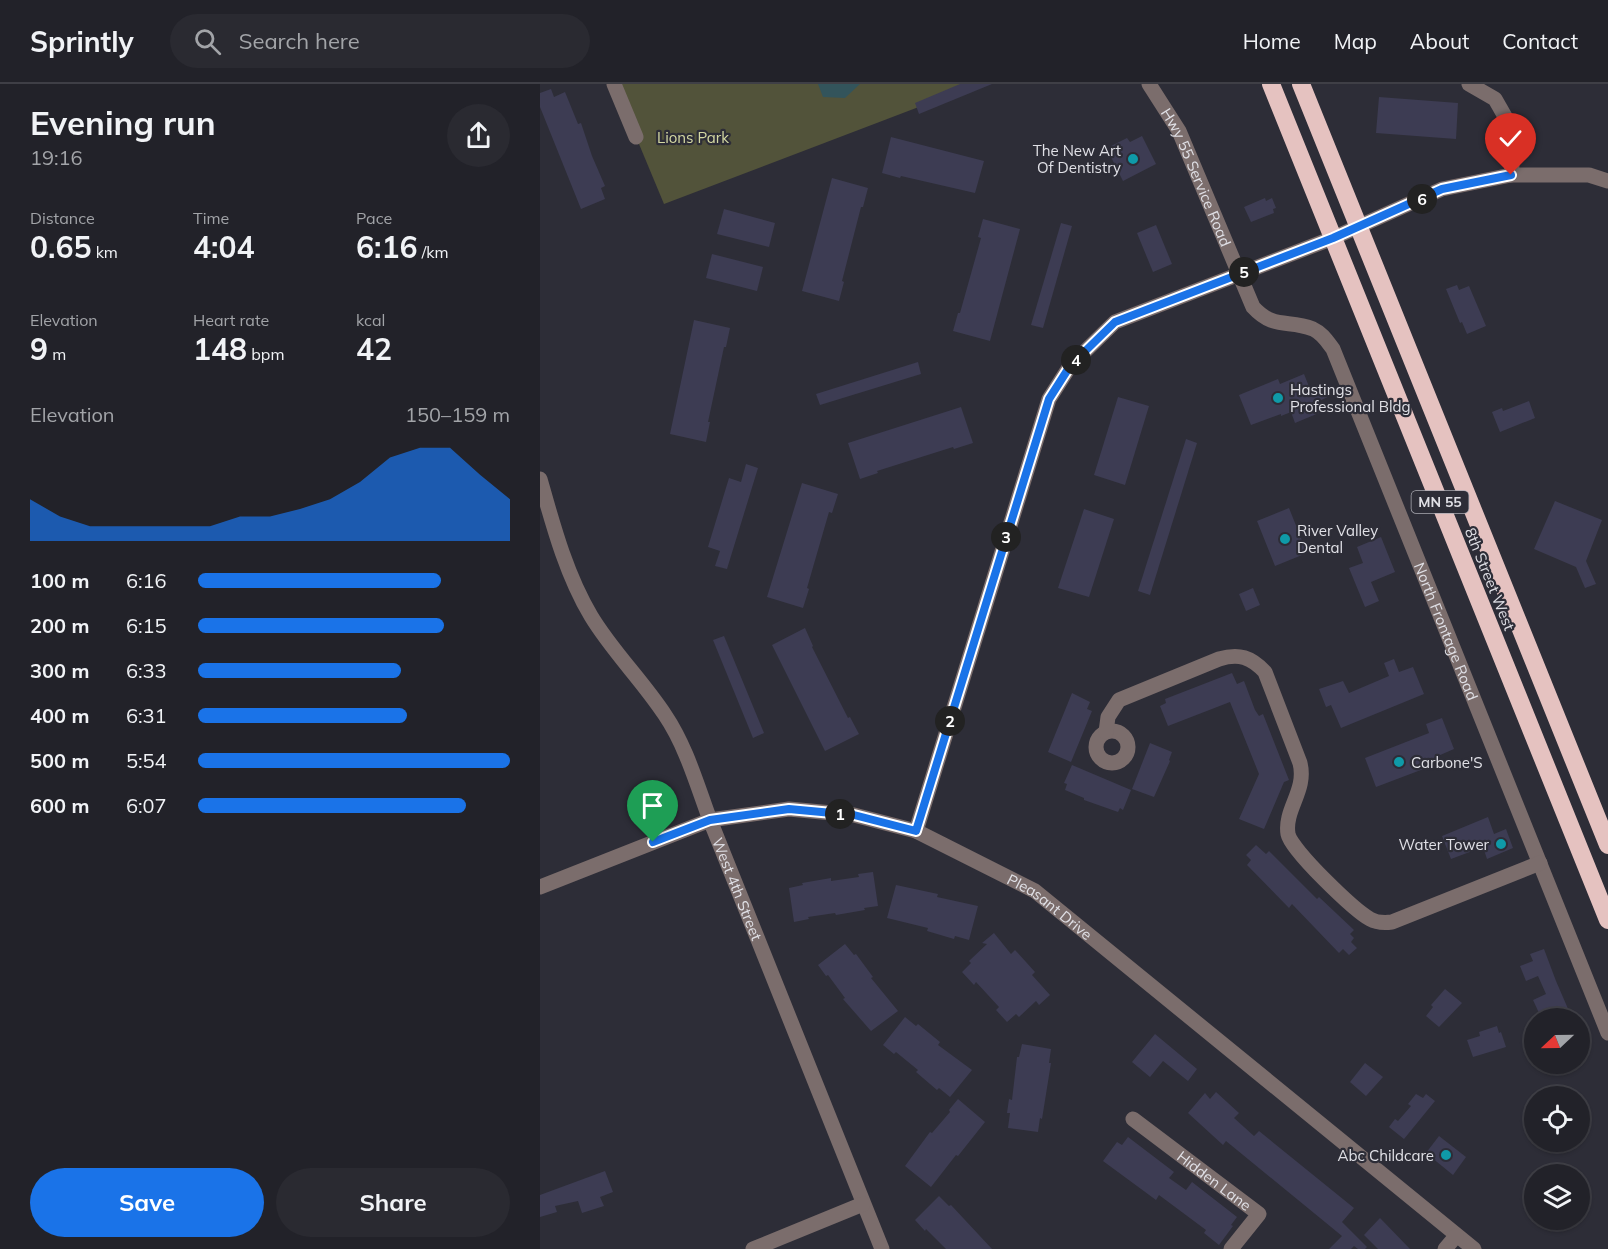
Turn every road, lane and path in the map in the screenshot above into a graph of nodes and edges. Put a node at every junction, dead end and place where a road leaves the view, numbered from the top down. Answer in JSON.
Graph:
{"nodes":[{"id":1,"x":614,"y":84,"type":"edge"},
{"id":2,"x":1149,"y":84,"type":"edge"},
{"id":3,"x":1271,"y":84,"type":"edge"},
{"id":4,"x":1301,"y":84,"type":"edge"},
{"id":5,"x":1468,"y":84,"type":"edge"},
{"id":6,"x":636,"y":137,"type":"dead end"},
{"id":7,"x":1511,"y":175,"type":"junction"},
{"id":8,"x":1608,"y":181,"type":"edge"},
{"id":9,"x":1359,"y":227,"type":"junction"},
{"id":10,"x":1333,"y":238,"type":"junction"},
{"id":11,"x":1238,"y":275,"type":"junction"},
{"id":12,"x":540,"y":479,"type":"edge"},
{"id":13,"x":1106,"y":732,"type":"dead end"},
{"id":14,"x":710,"y":820,"type":"junction"},
{"id":15,"x":916,"y":831,"type":"junction"},
{"id":16,"x":1608,"y":845,"type":"edge"},
{"id":17,"x":1540,"y":863,"type":"junction"},
{"id":18,"x":540,"y":887,"type":"edge"},
{"id":19,"x":1608,"y":920,"type":"edge"},
{"id":20,"x":1608,"y":1033,"type":"edge"},
{"id":21,"x":1133,"y":1119,"type":"dead end"},
{"id":22,"x":863,"y":1204,"type":"junction"},
{"id":23,"x":1456,"y":1236,"type":"junction"},
{"id":24,"x":753,"y":1249,"type":"edge"},
{"id":25,"x":882,"y":1249,"type":"edge"},
{"id":26,"x":1231,"y":1249,"type":"edge"},
{"id":27,"x":1445,"y":1249,"type":"edge"},
{"id":28,"x":1474,"y":1249,"type":"edge"}],
"edges":[{"from":1,"to":6,"type":"street"},
{"from":2,"to":11,"type":"street","name":"Hwy 55 Service Road"},
{"from":3,"to":10,"type":"highway","name":"8th Street West","number":"MN 55"},
{"from":4,"to":9,"type":"highway","name":"8th Street West","number":"MN 55"},
{"from":5,"to":7,"type":"street"},
{"from":7,"to":8,"type":"street"},
{"from":7,"to":9,"type":"street"},
{"from":9,"to":10,"type":"street"},
{"from":9,"to":16,"type":"highway","name":"8th Street West","number":"MN 55"},
{"from":10,"to":11,"type":"street"},
{"from":10,"to":19,"type":"highway","name":"8th Street West","number":"MN 55"},
{"from":11,"to":15,"type":"street"},
{"from":11,"to":17,"type":"street","name":"North Frontage Road"},
{"from":12,"to":14,"type":"street","name":"West 4th Street"},
{"from":13,"to":17,"type":"street"},
{"from":14,"to":15,"type":"street","name":"Pleasant Drive"},
{"from":14,"to":18,"type":"street","name":"Pleasant Drive"},
{"from":14,"to":22,"type":"street","name":"West 4th Street"},
{"from":15,"to":23,"type":"street","name":"Pleasant Drive"},
{"from":17,"to":20,"type":"street","name":"North Frontage Road"},
{"from":21,"to":26,"type":"street","name":"Hidden Lane"},
{"from":22,"to":24,"type":"street"},
{"from":22,"to":25,"type":"street","name":"West 4th Street"},
{"from":23,"to":27,"type":"street"},
{"from":23,"to":28,"type":"street","name":"Pleasant Drive"}]}
